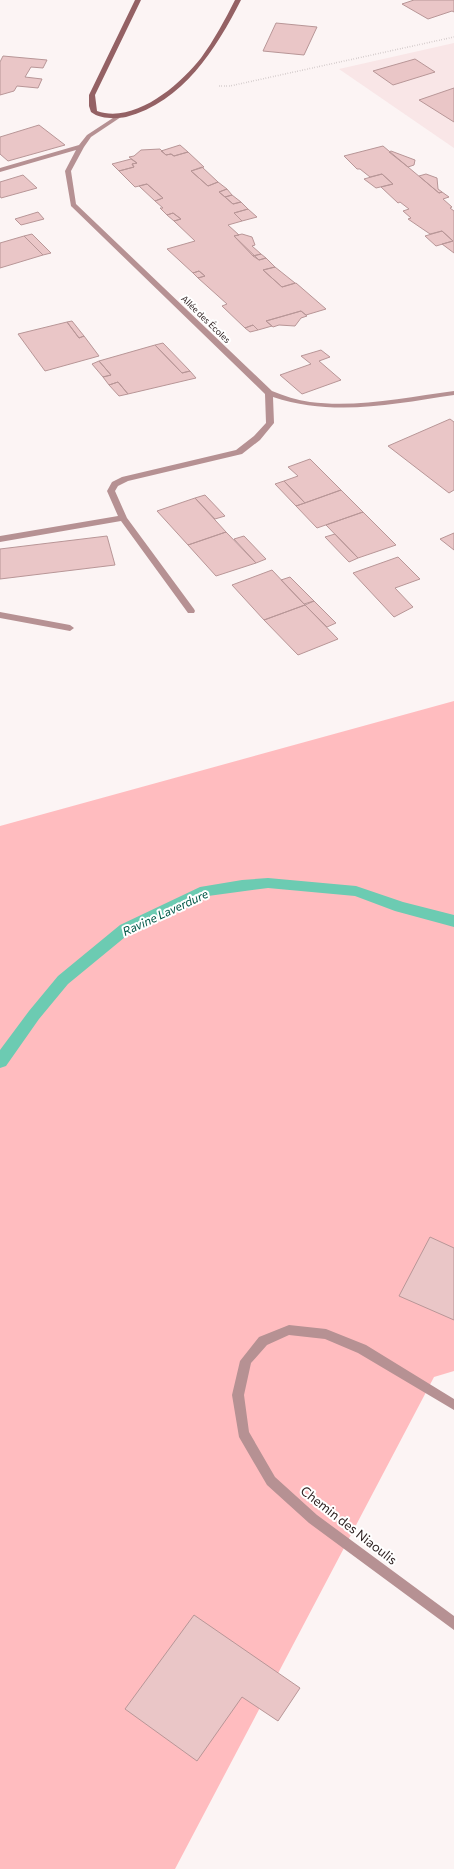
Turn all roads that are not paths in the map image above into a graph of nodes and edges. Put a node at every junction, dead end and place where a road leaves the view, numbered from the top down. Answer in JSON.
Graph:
{"nodes":[{"id":1,"x":138,"y":0,"type":"edge"},
{"id":2,"x":238,"y":0,"type":"edge"},
{"id":3,"x":118,"y":117,"type":"junction"},
{"id":4,"x":81,"y":146,"type":"junction"},
{"id":5,"x":0,"y":170,"type":"edge"},
{"id":6,"x":269,"y":393,"type":"junction"},
{"id":7,"x":454,"y":393,"type":"edge"},
{"id":8,"x":123,"y":518,"type":"junction"},
{"id":9,"x":0,"y":539,"type":"edge"},
{"id":10,"x":191,"y":611,"type":"dead end"},
{"id":11,"x":0,"y":615,"type":"edge"},
{"id":12,"x":70,"y":628,"type":"dead end"},
{"id":13,"x":454,"y":1405,"type":"edge"},
{"id":14,"x":454,"y":1624,"type":"edge"}],
"edges":[{"from":1,"to":3,"type":"main road"},
{"from":2,"to":3,"type":"main road"},
{"from":3,"to":4,"type":"street","name":"Allée des Écoles"},
{"from":4,"to":5,"type":"street"},
{"from":4,"to":6,"type":"street","name":"Allée des Écoles"},
{"from":6,"to":7,"type":"street","name":"Allée des Écoles"},
{"from":6,"to":8,"type":"street"},
{"from":8,"to":9,"type":"street"},
{"from":8,"to":10,"type":"street"},
{"from":11,"to":12,"type":"street"},
{"from":13,"to":14,"type":"street","name":"Chemin des Niaoulis"}]}
